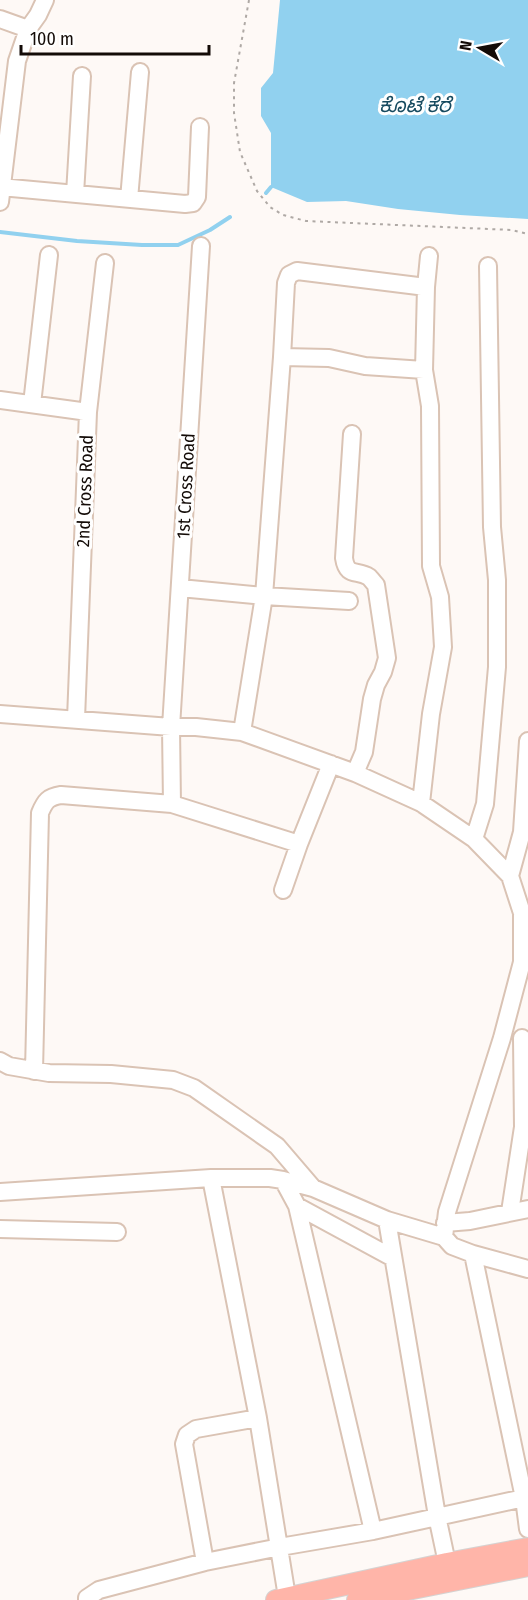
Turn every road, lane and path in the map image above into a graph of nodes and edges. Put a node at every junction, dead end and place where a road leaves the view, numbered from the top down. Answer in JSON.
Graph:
{"nodes":[{"id":1,"x":45,"y":0,"type":"edge"},
{"id":2,"x":249,"y":0,"type":"edge"},
{"id":3,"x":0,"y":20,"type":"edge"},
{"id":4,"x":28,"y":29,"type":"junction"},
{"id":5,"x":140,"y":72,"type":"dead end"},
{"id":6,"x":82,"y":76,"type":"dead end"},
{"id":7,"x":200,"y":127,"type":"dead end"},
{"id":8,"x":1,"y":192,"type":"edge"},
{"id":9,"x":75,"y":194,"type":"junction"},
{"id":10,"x":129,"y":199,"type":"junction"},
{"id":11,"x":528,"y":234,"type":"edge"},
{"id":12,"x":201,"y":246,"type":"dead end"},
{"id":13,"x":49,"y":255,"type":"dead end"},
{"id":14,"x":429,"y":256,"type":"dead end"},
{"id":15,"x":105,"y":263,"type":"dead end"},
{"id":16,"x":488,"y":267,"type":"dead end"},
{"id":17,"x":426,"y":287,"type":"junction"},
{"id":18,"x":282,"y":357,"type":"junction"},
{"id":19,"x":424,"y":370,"type":"junction"},
{"id":20,"x":0,"y":400,"type":"edge"},
{"id":21,"x":32,"y":404,"type":"junction"},
{"id":22,"x":88,"y":412,"type":"junction"},
{"id":23,"x":352,"y":434,"type":"dead end"},
{"id":24,"x":180,"y":588,"type":"junction"},
{"id":25,"x":264,"y":596,"type":"junction"},
{"id":26,"x":349,"y":601,"type":"dead end"},
{"id":27,"x":0,"y":714,"type":"edge"},
{"id":28,"x":75,"y":720,"type":"junction"},
{"id":29,"x":171,"y":727,"type":"junction"},
{"id":30,"x":242,"y":732,"type":"junction"},
{"id":31,"x":528,"y":741,"type":"edge"},
{"id":32,"x":331,"y":764,"type":"junction"},
{"id":33,"x":355,"y":773,"type":"junction"},
{"id":34,"x":421,"y":803,"type":"junction"},
{"id":35,"x":172,"y":804,"type":"junction"},
{"id":36,"x":474,"y":839,"type":"junction"},
{"id":37,"x":298,"y":844,"type":"junction"},
{"id":38,"x":510,"y":876,"type":"junction"},
{"id":39,"x":283,"y":890,"type":"dead end"},
{"id":40,"x":525,"y":909,"type":"edge"},
{"id":41,"x":502,"y":1038,"type":"junction"},
{"id":42,"x":525,"y":1038,"type":"edge"},
{"id":43,"x":0,"y":1061,"type":"edge"},
{"id":44,"x":34,"y":1071,"type":"junction"},
{"id":45,"x":211,"y":1178,"type":"junction"},
{"id":46,"x":283,"y":1180,"type":"junction"},
{"id":47,"x":313,"y":1188,"type":"junction"},
{"id":48,"x":0,"y":1192,"type":"edge"},
{"id":49,"x":297,"y":1206,"type":"junction"},
{"id":50,"x":528,"y":1209,"type":"edge"},
{"id":51,"x":510,"y":1212,"type":"junction"},
{"id":52,"x":387,"y":1220,"type":"junction"},
{"id":53,"x":0,"y":1229,"type":"edge"},
{"id":54,"x":444,"y":1230,"type":"junction"},
{"id":55,"x":117,"y":1232,"type":"dead end"},
{"id":56,"x":473,"y":1254,"type":"junction"},
{"id":57,"x":393,"y":1258,"type":"junction"},
{"id":58,"x":528,"y":1269,"type":"edge"},
{"id":59,"x":258,"y":1418,"type":"junction"},
{"id":60,"x":524,"y":1498,"type":"junction"},
{"id":61,"x":437,"y":1516,"type":"junction"},
{"id":62,"x":528,"y":1529,"type":"edge"},
{"id":63,"x":373,"y":1531,"type":"junction"},
{"id":64,"x":280,"y":1547,"type":"junction"},
{"id":65,"x":528,"y":1548,"type":"edge"},
{"id":66,"x":205,"y":1563,"type":"junction"},
{"id":67,"x":447,"y":1563,"type":"junction"},
{"id":68,"x":528,"y":1566,"type":"edge"},
{"id":69,"x":282,"y":1599,"type":"edge"},
{"id":70,"x":87,"y":1600,"type":"edge"},
{"id":71,"x":357,"y":1600,"type":"edge"}],
"edges":[{"from":1,"to":4,"type":"street"},
{"from":2,"to":11,"type":"path"},
{"from":3,"to":4,"type":"street"},
{"from":4,"to":8,"type":"street"},
{"from":5,"to":10,"type":"street"},
{"from":6,"to":9,"type":"street"},
{"from":7,"to":10,"type":"street"},
{"from":8,"to":9,"type":"street"},
{"from":9,"to":10,"type":"street"},
{"from":12,"to":24,"type":"street","name":"1st Cross Road"},
{"from":13,"to":21,"type":"street"},
{"from":14,"to":17,"type":"street"},
{"from":15,"to":22,"type":"street","name":"2nd Cross Road"},
{"from":16,"to":36,"type":"street"},
{"from":17,"to":18,"type":"street"},
{"from":17,"to":19,"type":"street"},
{"from":18,"to":19,"type":"street"},
{"from":18,"to":25,"type":"street"},
{"from":19,"to":34,"type":"street"},
{"from":20,"to":21,"type":"street"},
{"from":21,"to":22,"type":"street"},
{"from":22,"to":28,"type":"street","name":"2nd Cross Road"},
{"from":23,"to":33,"type":"street"},
{"from":24,"to":25,"type":"street"},
{"from":24,"to":29,"type":"street","name":"1st Cross Road"},
{"from":25,"to":26,"type":"street"},
{"from":25,"to":30,"type":"street"},
{"from":27,"to":28,"type":"street"},
{"from":28,"to":29,"type":"street"},
{"from":29,"to":30,"type":"street"},
{"from":29,"to":35,"type":"street","name":"1st Cross Road"},
{"from":30,"to":32,"type":"street"},
{"from":31,"to":38,"type":"street"},
{"from":32,"to":33,"type":"street"},
{"from":32,"to":37,"type":"street"},
{"from":33,"to":34,"type":"street"},
{"from":34,"to":36,"type":"street"},
{"from":35,"to":37,"type":"street"},
{"from":35,"to":44,"type":"street"},
{"from":36,"to":38,"type":"street"},
{"from":37,"to":39,"type":"street"},
{"from":38,"to":40,"type":"street"},
{"from":40,"to":41,"type":"street"},
{"from":41,"to":42,"type":"street"},
{"from":41,"to":54,"type":"street"},
{"from":42,"to":51,"type":"street"},
{"from":43,"to":44,"type":"street"},
{"from":44,"to":47,"type":"street"},
{"from":45,"to":46,"type":"street"},
{"from":45,"to":48,"type":"street"},
{"from":45,"to":59,"type":"street"},
{"from":46,"to":47,"type":"street"},
{"from":46,"to":49,"type":"street"},
{"from":47,"to":52,"type":"street"},
{"from":49,"to":57,"type":"street"},
{"from":49,"to":63,"type":"street"},
{"from":50,"to":51,"type":"street"},
{"from":51,"to":54,"type":"street"},
{"from":52,"to":54,"type":"street"},
{"from":52,"to":57,"type":"street"},
{"from":53,"to":55,"type":"street"},
{"from":54,"to":56,"type":"street"},
{"from":56,"to":58,"type":"street"},
{"from":56,"to":60,"type":"street"},
{"from":57,"to":61,"type":"street"},
{"from":59,"to":64,"type":"street"},
{"from":59,"to":66,"type":"street"},
{"from":60,"to":61,"type":"street"},
{"from":60,"to":62,"type":"street"},
{"from":61,"to":63,"type":"street"},
{"from":61,"to":67,"type":"street"},
{"from":63,"to":64,"type":"street"},
{"from":64,"to":66,"type":"street"},
{"from":64,"to":69,"type":"street"},
{"from":65,"to":67,"type":"main road"},
{"from":66,"to":70,"type":"street"},
{"from":67,"to":69,"type":"main road"},
{"from":68,"to":71,"type":"main road"}]}
